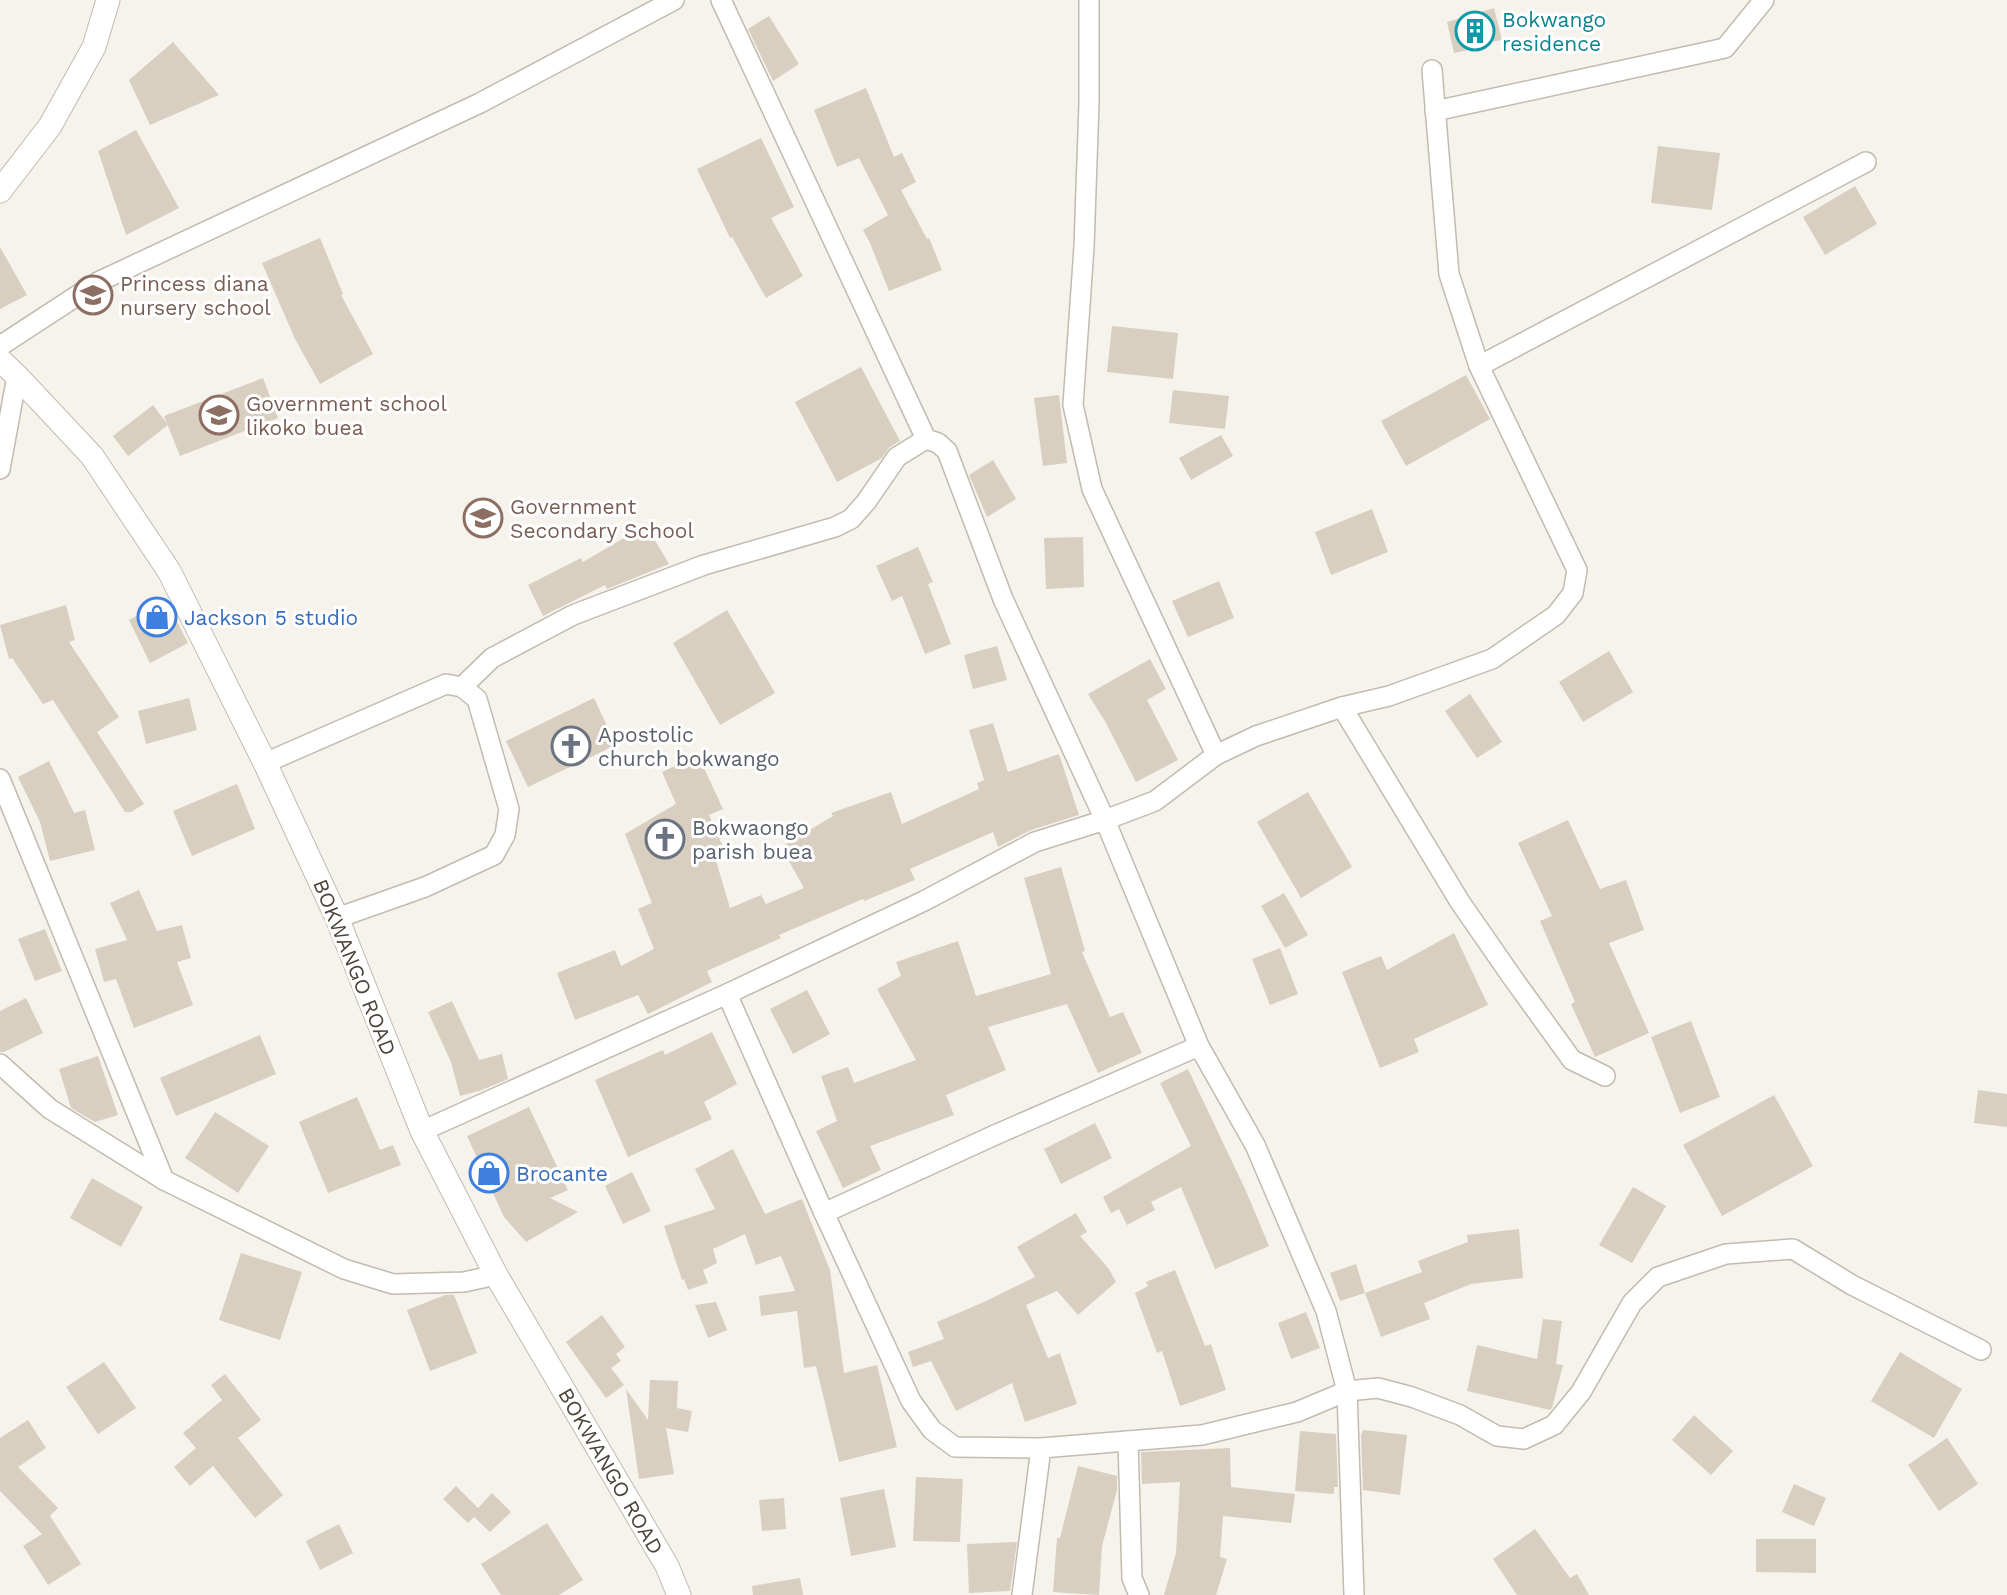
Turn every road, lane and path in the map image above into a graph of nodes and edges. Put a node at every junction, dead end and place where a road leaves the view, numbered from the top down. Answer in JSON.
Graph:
{"nodes":[{"id":1,"x":108,"y":0,"type":"edge"},
{"id":2,"x":674,"y":0,"type":"edge"},
{"id":3,"x":720,"y":0,"type":"edge"},
{"id":4,"x":1089,"y":0,"type":"edge"},
{"id":5,"x":1763,"y":0,"type":"edge"},
{"id":6,"x":1432,"y":70,"type":"dead end"},
{"id":7,"x":1435,"y":111,"type":"junction"},
{"id":8,"x":1866,"y":162,"type":"dead end"},
{"id":9,"x":0,"y":191,"type":"edge"},
{"id":10,"x":0,"y":346,"type":"edge"},
{"id":11,"x":0,"y":360,"type":"edge"},
{"id":12,"x":1479,"y":366,"type":"junction"},
{"id":13,"x":17,"y":376,"type":"junction"},
{"id":14,"x":926,"y":439,"type":"junction"},
{"id":15,"x":0,"y":469,"type":"edge"},
{"id":16,"x":462,"y":687,"type":"junction"},
{"id":17,"x":1342,"y":707,"type":"junction"},
{"id":18,"x":1216,"y":755,"type":"junction"},
{"id":19,"x":265,"y":762,"type":"junction"},
{"id":20,"x":0,"y":779,"type":"edge"},
{"id":21,"x":1105,"y":820,"type":"junction"},
{"id":22,"x":337,"y":918,"type":"junction"},
{"id":23,"x":727,"y":994,"type":"junction"},
{"id":24,"x":1199,"y":1046,"type":"junction"},
{"id":25,"x":0,"y":1064,"type":"edge"},
{"id":26,"x":1605,"y":1076,"type":"dead end"},
{"id":27,"x":422,"y":1131,"type":"junction"},
{"id":28,"x":164,"y":1180,"type":"junction"},
{"id":29,"x":824,"y":1213,"type":"junction"},
{"id":30,"x":496,"y":1275,"type":"junction"},
{"id":31,"x":1980,"y":1350,"type":"dead end"},
{"id":32,"x":1347,"y":1391,"type":"junction"},
{"id":33,"x":1128,"y":1441,"type":"junction"},
{"id":34,"x":1041,"y":1448,"type":"junction"},
{"id":35,"x":679,"y":1595,"type":"edge"},
{"id":36,"x":1023,"y":1595,"type":"edge"},
{"id":37,"x":1139,"y":1595,"type":"edge"},
{"id":38,"x":1354,"y":1595,"type":"edge"}],
"edges":[{"from":1,"to":9,"type":"street"},
{"from":2,"to":10,"type":"street"},
{"from":3,"to":14,"type":"street"},
{"from":4,"to":18,"type":"street"},
{"from":5,"to":7,"type":"street"},
{"from":6,"to":7,"type":"street"},
{"from":7,"to":12,"type":"street"},
{"from":8,"to":12,"type":"street"},
{"from":11,"to":13,"type":"street","name":"BOKWANGO ROAD"},
{"from":12,"to":17,"type":"street"},
{"from":13,"to":15,"type":"street"},
{"from":13,"to":19,"type":"street","name":"BOKWANGO ROAD"},
{"from":14,"to":16,"type":"street"},
{"from":14,"to":21,"type":"street"},
{"from":16,"to":19,"type":"street"},
{"from":16,"to":22,"type":"street"},
{"from":17,"to":18,"type":"street"},
{"from":17,"to":26,"type":"street"},
{"from":18,"to":21,"type":"street"},
{"from":19,"to":22,"type":"street","name":"BOKWANGO ROAD"},
{"from":20,"to":28,"type":"street"},
{"from":21,"to":23,"type":"street"},
{"from":21,"to":24,"type":"street"},
{"from":22,"to":27,"type":"street","name":"BOKWANGO ROAD"},
{"from":23,"to":27,"type":"street"},
{"from":23,"to":29,"type":"street"},
{"from":24,"to":29,"type":"street"},
{"from":24,"to":32,"type":"street"},
{"from":25,"to":28,"type":"street"},
{"from":27,"to":30,"type":"street","name":"BOKWANGO ROAD"},
{"from":28,"to":30,"type":"street"},
{"from":29,"to":34,"type":"street"},
{"from":30,"to":35,"type":"street","name":"BOKWANGO ROAD"},
{"from":31,"to":32,"type":"street"},
{"from":32,"to":33,"type":"street"},
{"from":32,"to":38,"type":"street"},
{"from":33,"to":34,"type":"street"},
{"from":33,"to":37,"type":"street"},
{"from":34,"to":36,"type":"street"}]}
